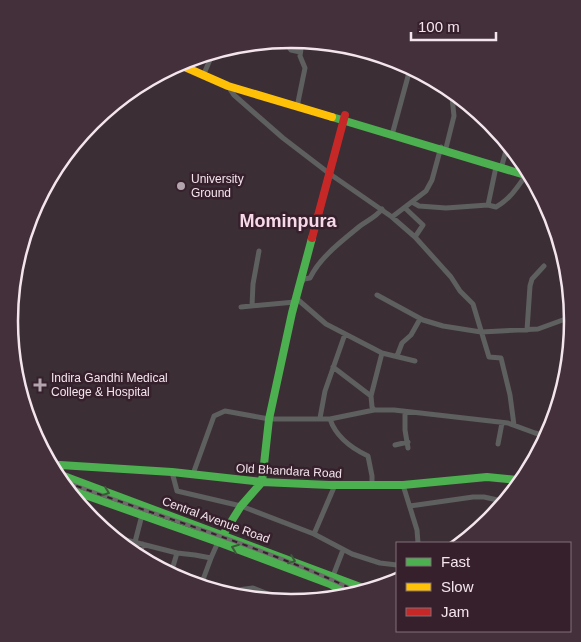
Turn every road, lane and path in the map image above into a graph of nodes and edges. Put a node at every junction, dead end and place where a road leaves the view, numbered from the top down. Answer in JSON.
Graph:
{"nodes":[{"id":1,"x":290,"y":48,"type":"edge"},
{"id":2,"x":301,"y":49,"type":"edge"},
{"id":3,"x":300,"y":52,"type":"junction"},
{"id":4,"x":210,"y":60,"type":"edge"},
{"id":5,"x":192,"y":66,"type":"edge"},
{"id":6,"x":188,"y":68,"type":"edge"},
{"id":7,"x":204,"y":74,"type":"junction"},
{"id":8,"x":408,"y":75,"type":"edge"},
{"id":9,"x":228,"y":86,"type":"junction"},
{"id":10,"x":452,"y":101,"type":"edge"},
{"id":11,"x":298,"y":104,"type":"junction"},
{"id":12,"x":345,"y":118,"type":"junction"},
{"id":13,"x":392,"y":133,"type":"junction"},
{"id":14,"x":443,"y":149,"type":"junction"},
{"id":15,"x":505,"y":152,"type":"edge"},
{"id":16,"x":499,"y":166,"type":"junction"},
{"id":17,"x":516,"y":168,"type":"edge"},
{"id":18,"x":520,"y":173,"type":"edge"},
{"id":19,"x":330,"y":174,"type":"junction"},
{"id":20,"x":523,"y":179,"type":"edge"},
{"id":21,"x":412,"y":202,"type":"junction"},
{"id":22,"x":488,"y":205,"type":"junction"},
{"id":23,"x":404,"y":208,"type":"junction"},
{"id":24,"x":382,"y":209,"type":"junction"},
{"id":25,"x":392,"y":217,"type":"junction"},
{"id":26,"x":415,"y":237,"type":"junction"},
{"id":27,"x":259,"y":251,"type":"dead end"},
{"id":28,"x":544,"y":266,"type":"dead end"},
{"id":29,"x":300,"y":285,"type":"junction"},
{"id":30,"x":377,"y":295,"type":"dead end"},
{"id":31,"x":296,"y":300,"type":"junction"},
{"id":32,"x":252,"y":306,"type":"junction"},
{"id":33,"x":241,"y":307,"type":"dead end"},
{"id":34,"x":420,"y":319,"type":"junction"},
{"id":35,"x":564,"y":320,"type":"edge"},
{"id":36,"x":527,"y":330,"type":"junction"},
{"id":37,"x":481,"y":332,"type":"junction"},
{"id":38,"x":345,"y":334,"type":"junction"},
{"id":39,"x":382,"y":353,"type":"junction"},
{"id":40,"x":397,"y":356,"type":"junction"},
{"id":41,"x":415,"y":361,"type":"dead end"},
{"id":42,"x":333,"y":368,"type":"junction"},
{"id":43,"x":371,"y":396,"type":"junction"},
{"id":44,"x":374,"y":410,"type":"junction"},
{"id":45,"x":405,"y":412,"type":"junction"},
{"id":46,"x":320,"y":418,"type":"junction"},
{"id":47,"x":269,"y":419,"type":"junction"},
{"id":48,"x":330,"y":419,"type":"junction"},
{"id":49,"x":502,"y":422,"type":"junction"},
{"id":50,"x":514,"y":425,"type":"junction"},
{"id":51,"x":539,"y":434,"type":"edge"},
{"id":52,"x":498,"y":444,"type":"dead end"},
{"id":53,"x":395,"y":445,"type":"dead end"},
{"id":54,"x":62,"y":470,"type":"edge"},
{"id":55,"x":63,"y":471,"type":"edge"},
{"id":56,"x":172,"y":472,"type":"junction"},
{"id":57,"x":193,"y":475,"type":"junction"},
{"id":58,"x":512,"y":480,"type":"edge"},
{"id":59,"x":262,"y":482,"type":"junction"},
{"id":60,"x":372,"y":484,"type":"junction"},
{"id":61,"x":335,"y":485,"type":"junction"},
{"id":62,"x":403,"y":485,"type":"junction"},
{"id":63,"x":78,"y":493,"type":"edge"},
{"id":64,"x":497,"y":500,"type":"edge"},
{"id":65,"x":241,"y":506,"type":"junction"},
{"id":66,"x":410,"y":506,"type":"junction"},
{"id":67,"x":142,"y":515,"type":"junction"},
{"id":68,"x":314,"y":534,"type":"junction"},
{"id":69,"x":221,"y":538,"type":"junction"},
{"id":70,"x":127,"y":540,"type":"edge"},
{"id":71,"x":135,"y":542,"type":"junction"},
{"id":72,"x":418,"y":542,"type":"edge"},
{"id":73,"x":143,"y":544,"type":"junction"},
{"id":74,"x":141,"y":549,"type":"edge"},
{"id":75,"x":344,"y":550,"type":"junction"},
{"id":76,"x":177,"y":553,"type":"junction"},
{"id":77,"x":211,"y":558,"type":"junction"},
{"id":78,"x":396,"y":566,"type":"edge"},
{"id":79,"x":173,"y":567,"type":"edge"},
{"id":80,"x":332,"y":576,"type":"junction"},
{"id":81,"x":203,"y":580,"type":"edge"},
{"id":82,"x":357,"y":586,"type":"edge"},
{"id":83,"x":241,"y":590,"type":"edge"},
{"id":84,"x":340,"y":590,"type":"edge"},
{"id":85,"x":263,"y":592,"type":"edge"}],
"edges":[{"from":1,"to":3,"type":"street"},
{"from":2,"to":3,"type":"street"},
{"from":3,"to":11,"type":"street"},
{"from":4,"to":7,"type":"street"},
{"from":5,"to":7,"type":"main road"},
{"from":6,"to":7,"type":"main road"},
{"from":7,"to":9,"type":"main road"},
{"from":7,"to":11,"type":"main road"},
{"from":8,"to":13,"type":"street"},
{"from":9,"to":11,"type":"main road"},
{"from":9,"to":19,"type":"street"},
{"from":10,"to":14,"type":"street"},
{"from":11,"to":12,"type":"main road"},
{"from":12,"to":13,"type":"main road"},
{"from":12,"to":19,"type":"main road"},
{"from":13,"to":14,"type":"main road"},
{"from":14,"to":16,"type":"main road"},
{"from":14,"to":21,"type":"street"},
{"from":15,"to":16,"type":"street"},
{"from":16,"to":17,"type":"main road"},
{"from":16,"to":18,"type":"main road"},
{"from":16,"to":22,"type":"street"},
{"from":19,"to":24,"type":"street"},
{"from":19,"to":29,"type":"main road"},
{"from":20,"to":22,"type":"street"},
{"from":21,"to":22,"type":"street"},
{"from":21,"to":23,"type":"street"},
{"from":23,"to":25,"type":"street"},
{"from":23,"to":26,"type":"street"},
{"from":24,"to":25,"type":"street"},
{"from":24,"to":29,"type":"street"},
{"from":25,"to":26,"type":"street"},
{"from":26,"to":37,"type":"street"},
{"from":27,"to":32,"type":"street"},
{"from":28,"to":36,"type":"street"},
{"from":29,"to":31,"type":"main road"},
{"from":30,"to":34,"type":"street"},
{"from":31,"to":32,"type":"street"},
{"from":31,"to":38,"type":"street"},
{"from":31,"to":47,"type":"main road"},
{"from":32,"to":33,"type":"street"},
{"from":34,"to":37,"type":"street"},
{"from":34,"to":40,"type":"street"},
{"from":35,"to":36,"type":"street"},
{"from":36,"to":37,"type":"street"},
{"from":37,"to":50,"type":"street"},
{"from":38,"to":39,"type":"street"},
{"from":38,"to":42,"type":"street"},
{"from":39,"to":40,"type":"street"},
{"from":39,"to":43,"type":"street"},
{"from":40,"to":41,"type":"street"},
{"from":42,"to":43,"type":"street"},
{"from":42,"to":46,"type":"street"},
{"from":43,"to":44,"type":"street"},
{"from":44,"to":45,"type":"street"},
{"from":44,"to":48,"type":"street"},
{"from":45,"to":49,"type":"street"},
{"from":45,"to":53,"type":"street"},
{"from":46,"to":47,"type":"street"},
{"from":46,"to":48,"type":"street"},
{"from":47,"to":57,"type":"street"},
{"from":47,"to":59,"type":"main road"},
{"from":48,"to":60,"type":"street"},
{"from":49,"to":50,"type":"street"},
{"from":49,"to":52,"type":"street"},
{"from":50,"to":51,"type":"street"},
{"from":54,"to":56,"type":"main road","name":"Old Bhandara Road"},
{"from":55,"to":69,"type":"main road","name":"Central Avenue Road","one_way":true},
{"from":56,"to":57,"type":"main road","name":"Old Bhandara Road"},
{"from":56,"to":65,"type":"street"},
{"from":57,"to":59,"type":"main road","name":"Old Bhandara Road"},
{"from":58,"to":62,"type":"main road","name":"Old Bhandara Road"},
{"from":59,"to":61,"type":"main road","name":"Old Bhandara Road"},
{"from":59,"to":65,"type":"main road"},
{"from":60,"to":61,"type":"main road","name":"Old Bhandara Road"},
{"from":60,"to":62,"type":"main road","name":"Old Bhandara Road"},
{"from":61,"to":68,"type":"street"},
{"from":62,"to":66,"type":"street"},
{"from":63,"to":67,"type":"main road","name":"Central Avenue Road"},
{"from":64,"to":66,"type":"street"},
{"from":65,"to":68,"type":"street"},
{"from":65,"to":69,"type":"main road"},
{"from":66,"to":72,"type":"street"},
{"from":67,"to":69,"type":"main road","name":"Central Avenue Road"},
{"from":67,"to":71,"type":"street"},
{"from":68,"to":75,"type":"street"},
{"from":69,"to":77,"type":"street"},
{"from":69,"to":80,"type":"main road","name":"Central Avenue Road","one_way":true},
{"from":84,"to":69,"type":"main road","name":"Central Avenue Road","one_way":true},
{"from":70,"to":71,"type":"street"},
{"from":71,"to":73,"type":"street"},
{"from":73,"to":74,"type":"street"},
{"from":73,"to":76,"type":"street"},
{"from":75,"to":78,"type":"street"},
{"from":75,"to":80,"type":"street"},
{"from":76,"to":77,"type":"street"},
{"from":76,"to":79,"type":"street"},
{"from":77,"to":81,"type":"street"},
{"from":80,"to":82,"type":"main road","name":"Central Avenue Road"},
{"from":83,"to":85,"type":"street"}]}
